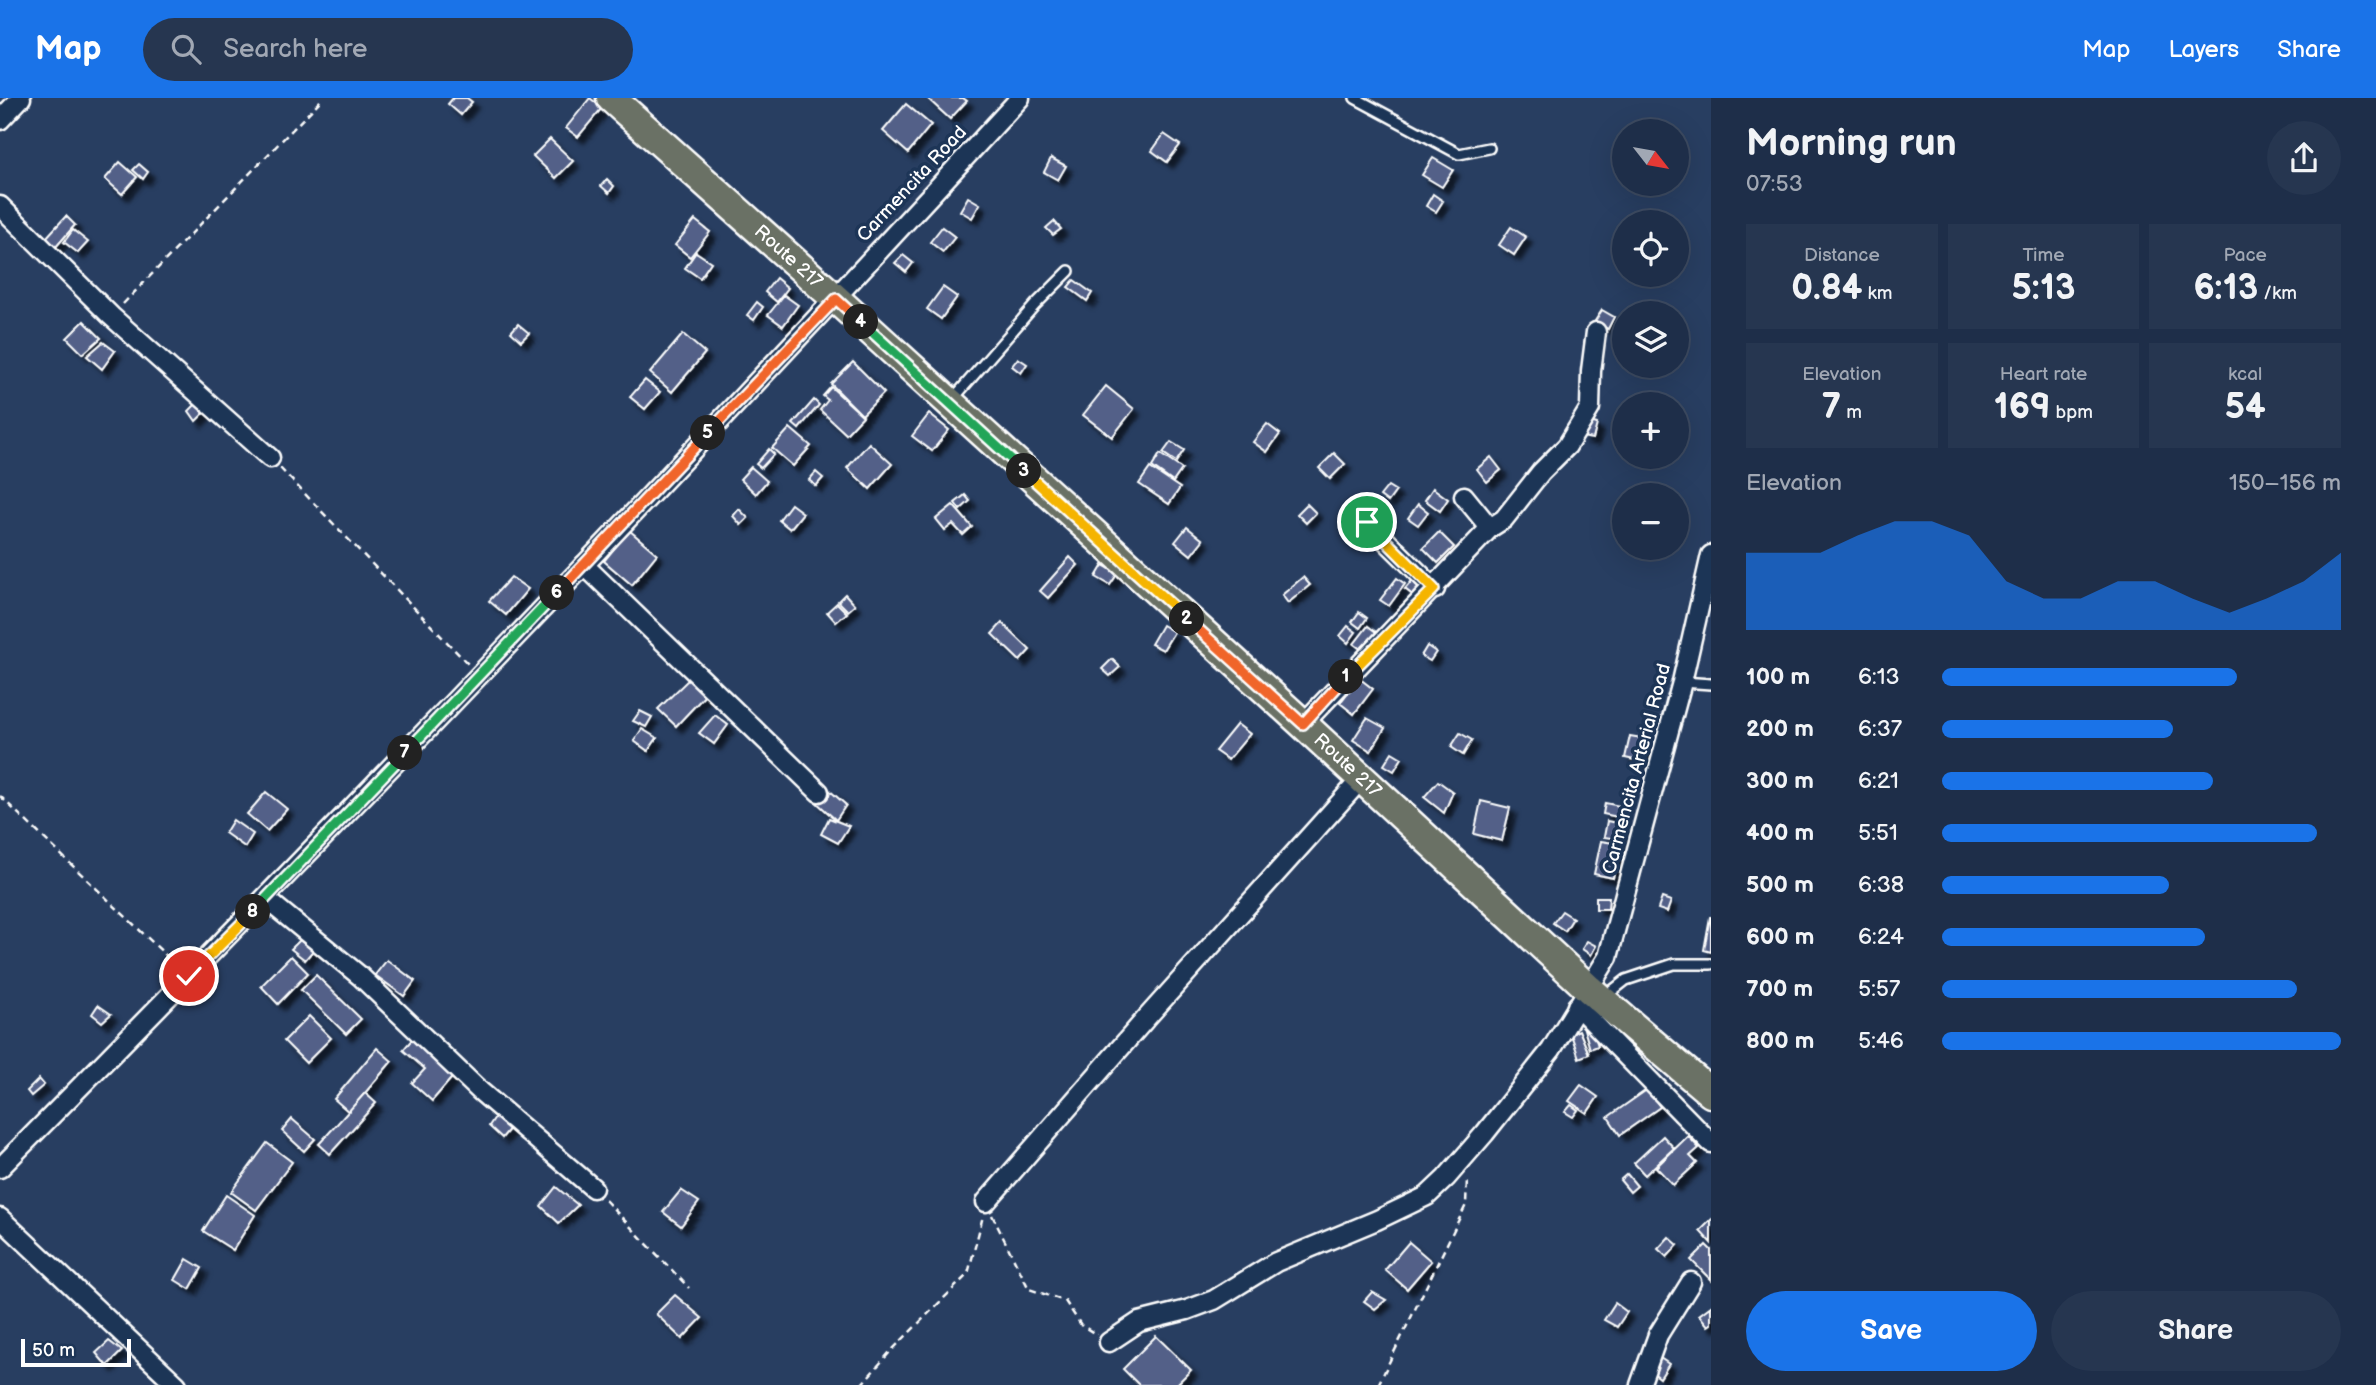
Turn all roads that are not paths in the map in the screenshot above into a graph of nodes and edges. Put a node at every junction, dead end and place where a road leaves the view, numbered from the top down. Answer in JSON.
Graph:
{"nodes":[{"id":1,"x":21,"y":98,"type":"edge"},
{"id":2,"x":611,"y":98,"type":"edge"},
{"id":3,"x":1020,"y":98,"type":"edge"},
{"id":4,"x":1355,"y":98,"type":"edge"},
{"id":5,"x":0,"y":120,"type":"edge"},
{"id":6,"x":1489,"y":148,"type":"dead end"},
{"id":7,"x":0,"y":206,"type":"edge"},
{"id":8,"x":1069,"y":271,"type":"dead end"},
{"id":9,"x":836,"y":299,"type":"junction"},
{"id":10,"x":1596,"y":332,"type":"dead end"},
{"id":11,"x":949,"y":403,"type":"junction"},
{"id":12,"x":270,"y":458,"type":"road end"},
{"id":13,"x":1464,"y":496,"type":"dead end"},
{"id":14,"x":1367,"y":522,"type":"dead end"},
{"id":15,"x":1490,"y":528,"type":"junction"},
{"id":16,"x":1711,"y":555,"type":"edge"},
{"id":17,"x":584,"y":565,"type":"junction"},
{"id":18,"x":1434,"y":589,"type":"junction"},
{"id":19,"x":1682,"y":682,"type":"junction"},
{"id":20,"x":1711,"y":684,"type":"edge"},
{"id":21,"x":1303,"y":724,"type":"junction"},
{"id":22,"x":1362,"y":778,"type":"junction"},
{"id":23,"x":819,"y":792,"type":"dead end"},
{"id":24,"x":266,"y":899,"type":"junction"},
{"id":25,"x":1711,"y":964,"type":"edge"},
{"id":26,"x":1589,"y":998,"type":"junction"},
{"id":27,"x":1711,"y":1093,"type":"edge"},
{"id":28,"x":1711,"y":1143,"type":"edge"},
{"id":29,"x":0,"y":1167,"type":"edge"},
{"id":30,"x":593,"y":1188,"type":"road end"},
{"id":31,"x":986,"y":1202,"type":"road end"},
{"id":32,"x":0,"y":1218,"type":"edge"},
{"id":33,"x":1691,"y":1282,"type":"dead end"},
{"id":34,"x":1109,"y":1342,"type":"road end"},
{"id":35,"x":1641,"y":1380,"type":"edge"},
{"id":36,"x":177,"y":1385,"type":"edge"},
{"id":37,"x":1660,"y":1385,"type":"edge"}],
"edges":[{"from":1,"to":5,"type":"street"},
{"from":2,"to":9,"type":"main road","name":"Route 217"},
{"from":3,"to":9,"type":"street","name":"Carmencita Road"},
{"from":4,"to":6,"type":"lane"},
{"from":7,"to":12,"type":"street"},
{"from":8,"to":11,"type":"lane"},
{"from":9,"to":11,"type":"main road","name":"Route 217"},
{"from":9,"to":17,"type":"street","name":"Carmencita Road"},
{"from":10,"to":15,"type":"street"},
{"from":11,"to":21,"type":"main road","name":"Route 217"},
{"from":13,"to":15,"type":"street"},
{"from":14,"to":18,"type":"street"},
{"from":15,"to":18,"type":"street"},
{"from":16,"to":19,"type":"street","name":"Carmencita Arterial Road"},
{"from":17,"to":23,"type":"street"},
{"from":17,"to":24,"type":"street","name":"Carmencita Road"},
{"from":18,"to":21,"type":"street"},
{"from":19,"to":20,"type":"lane"},
{"from":19,"to":26,"type":"street","name":"Carmencita Arterial Road"},
{"from":21,"to":22,"type":"main road","name":"Route 217"},
{"from":22,"to":26,"type":"main road","name":"Route 217"},
{"from":22,"to":31,"type":"street"},
{"from":24,"to":29,"type":"street","name":"Carmencita Road"},
{"from":24,"to":30,"type":"street"},
{"from":25,"to":26,"type":"lane"},
{"from":26,"to":27,"type":"main road","name":"Route 217"},
{"from":26,"to":28,"type":"street"},
{"from":26,"to":34,"type":"street","name":"Carmencita Arterial Road"},
{"from":32,"to":36,"type":"street"},
{"from":33,"to":35,"type":"street"},
{"from":35,"to":37,"type":"street"}]}
